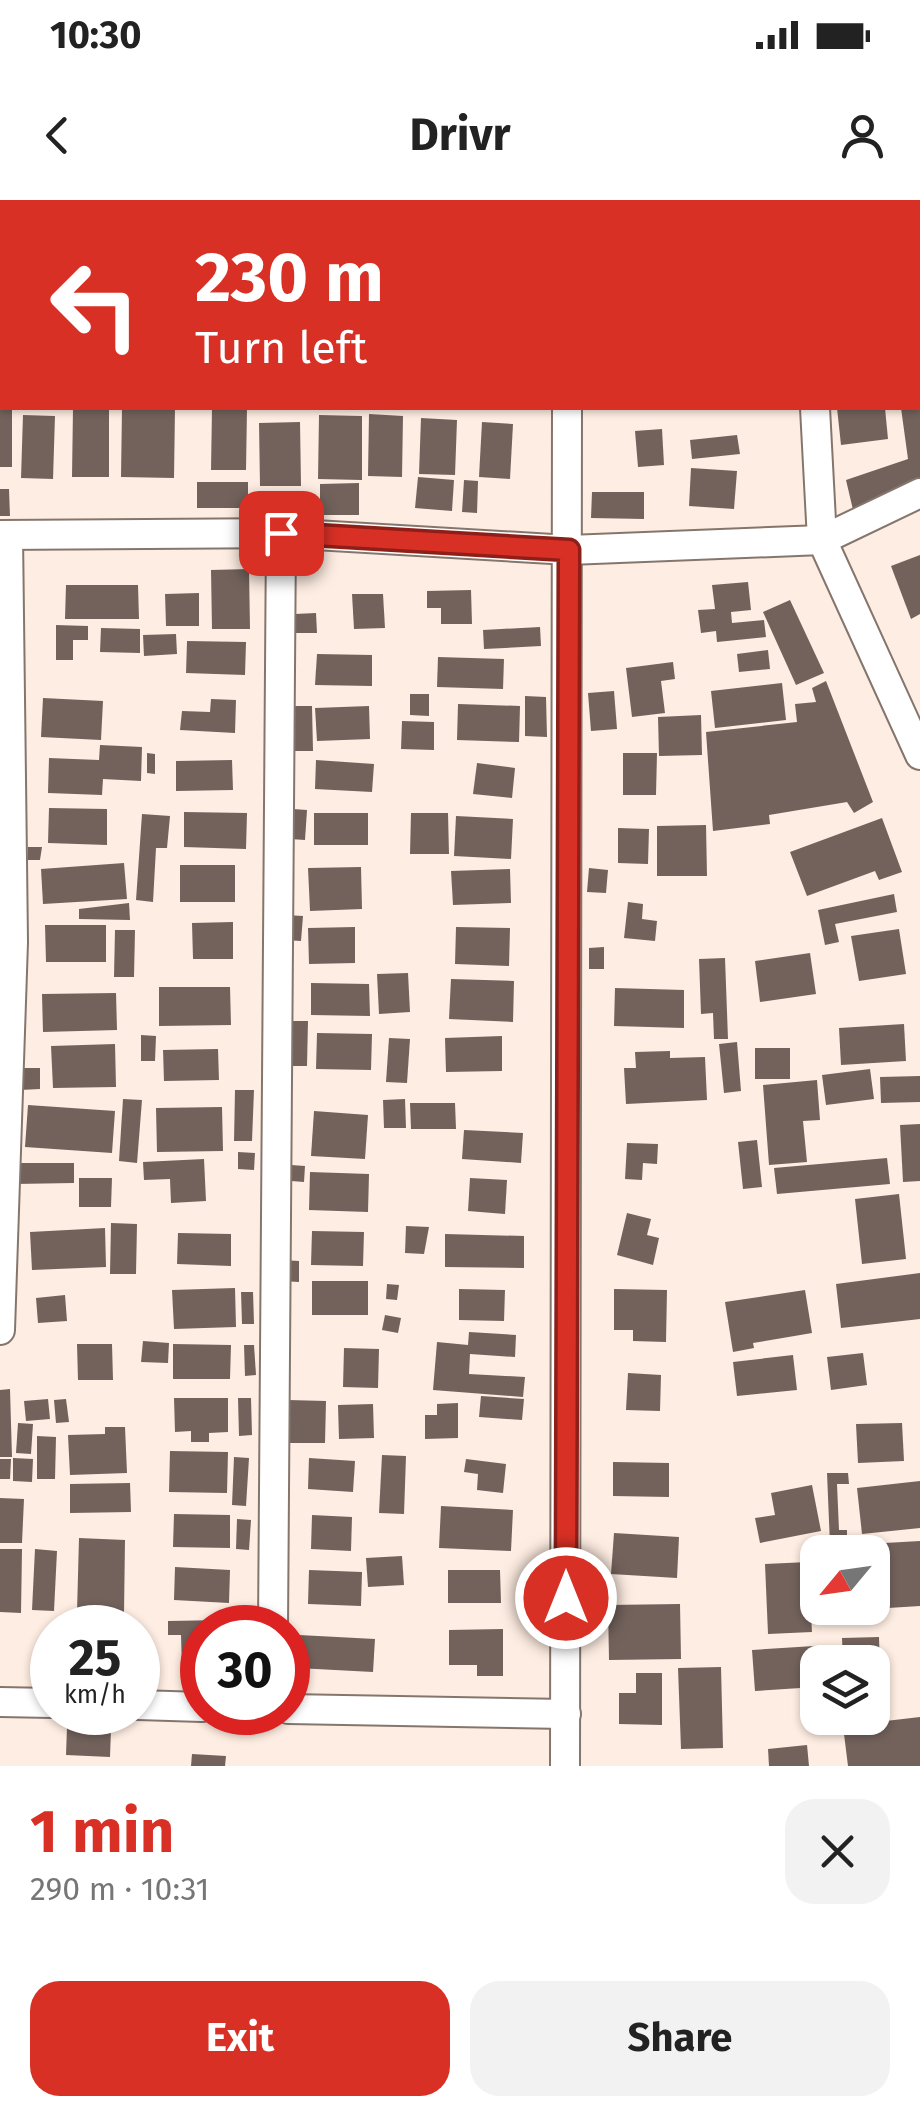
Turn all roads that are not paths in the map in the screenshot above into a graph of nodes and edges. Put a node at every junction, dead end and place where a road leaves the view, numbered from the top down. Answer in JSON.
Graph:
{"nodes":[{"id":1,"x":567,"y":410,"type":"edge"},
{"id":2,"x":815,"y":410,"type":"edge"},
{"id":3,"x":920,"y":493,"type":"edge"},
{"id":4,"x":281,"y":533,"type":"junction"},
{"id":5,"x":4,"y":535,"type":"edge"},
{"id":6,"x":822,"y":540,"type":"junction"},
{"id":7,"x":569,"y":550,"type":"junction"},
{"id":8,"x":920,"y":755,"type":"edge"},
{"id":9,"x":0,"y":1330,"type":"edge"},
{"id":10,"x":273,"y":1605,"type":"edge"},
{"id":11,"x":0,"y":1702,"type":"edge"},
{"id":12,"x":30,"y":1703,"type":"edge"},
{"id":13,"x":310,"y":1708,"type":"edge"},
{"id":14,"x":566,"y":1714,"type":"junction"},
{"id":15,"x":566,"y":1766,"type":"edge"}],
"edges":[{"from":1,"to":7,"type":"street"},
{"from":2,"to":6,"type":"street"},
{"from":3,"to":6,"type":"street"},
{"from":4,"to":5,"type":"street"},
{"from":4,"to":7,"type":"street"},
{"from":4,"to":10,"type":"street"},
{"from":5,"to":9,"type":"street"},
{"from":6,"to":7,"type":"street"},
{"from":6,"to":8,"type":"street"},
{"from":7,"to":14,"type":"street"},
{"from":11,"to":12,"type":"street"},
{"from":13,"to":14,"type":"street"},
{"from":14,"to":15,"type":"street"}]}
